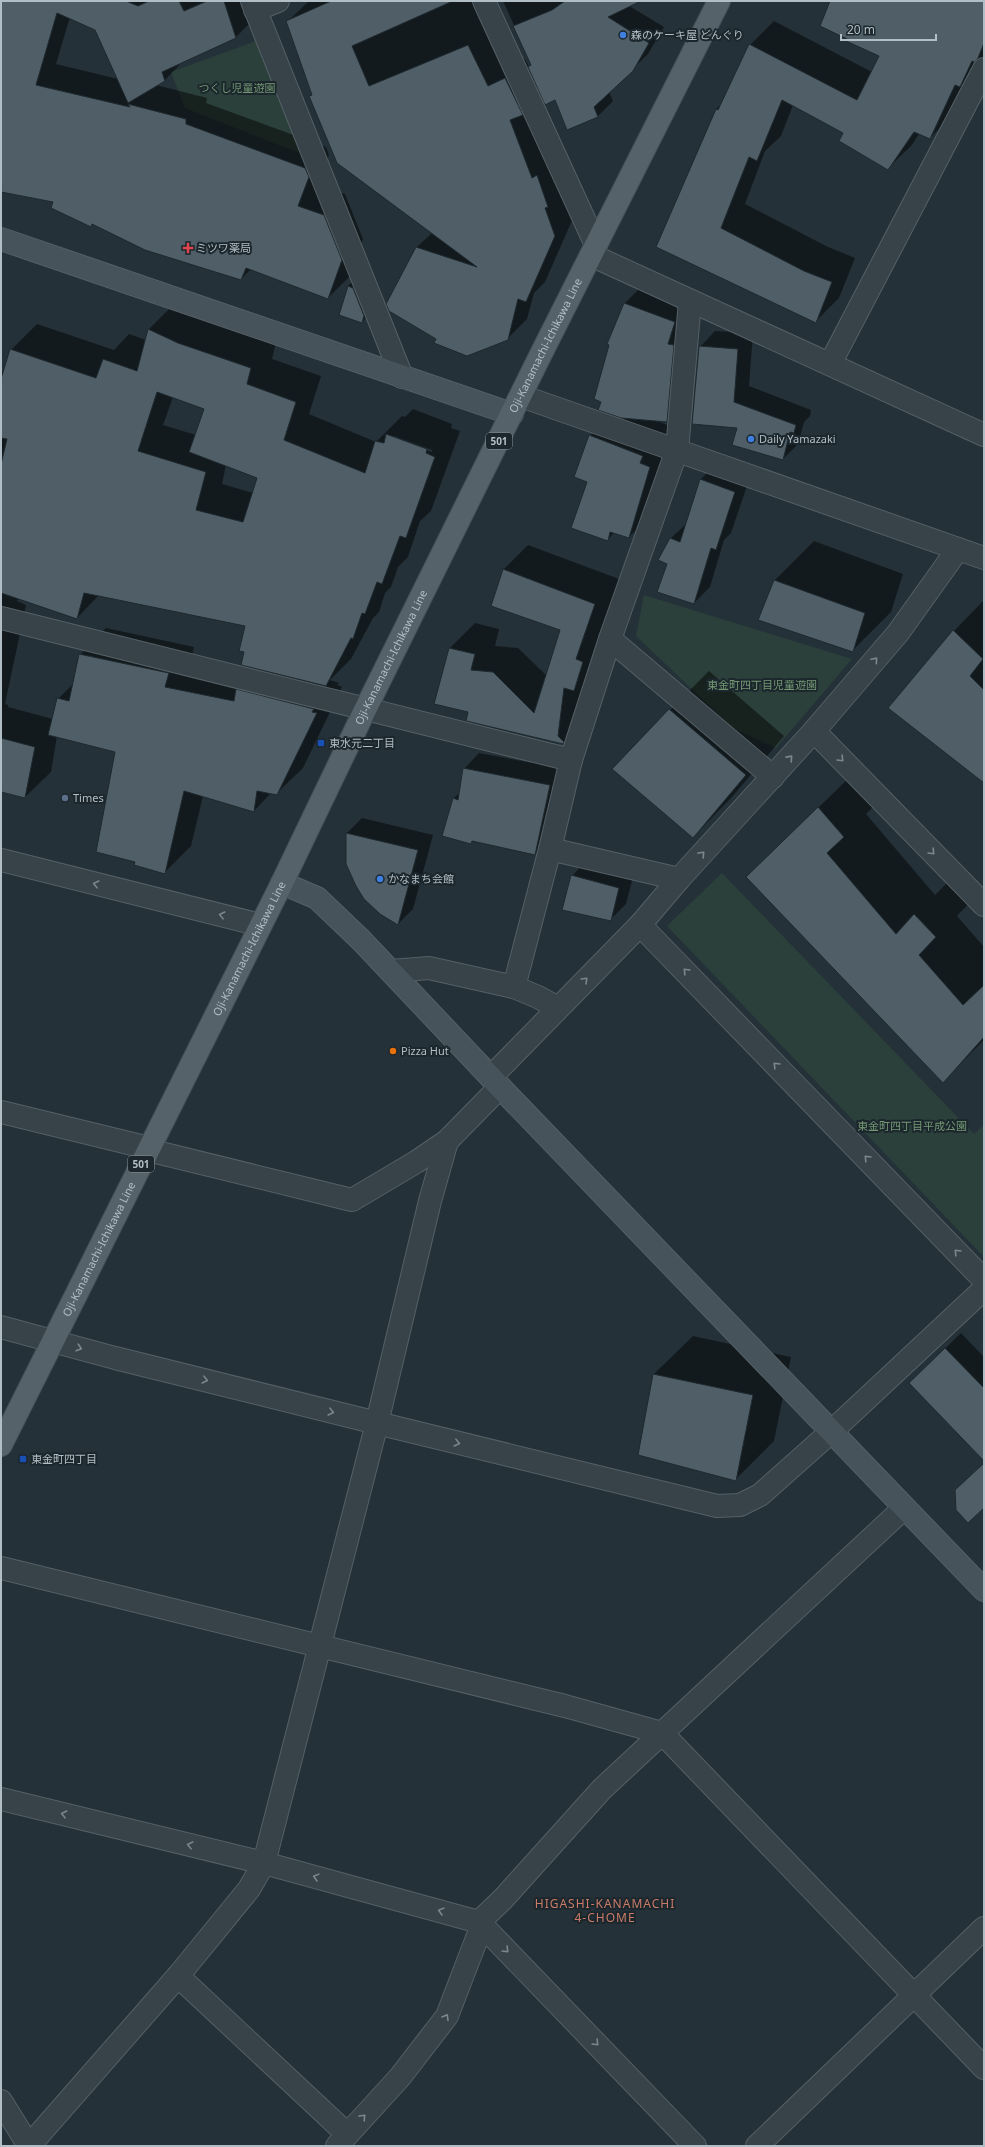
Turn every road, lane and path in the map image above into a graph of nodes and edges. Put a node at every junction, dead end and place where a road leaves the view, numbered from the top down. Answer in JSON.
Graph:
{"nodes":[{"id":1,"x":278,"y":1,"type":"edge"},
{"id":2,"x":484,"y":1,"type":"edge"},
{"id":3,"x":719,"y":1,"type":"edge"},
{"id":4,"x":254,"y":6,"type":"edge"},
{"id":5,"x":984,"y":69,"type":"edge"},
{"id":6,"x":1,"y":238,"type":"edge"},
{"id":7,"x":594,"y":250,"type":"junction"},
{"id":8,"x":690,"y":301,"type":"junction"},
{"id":9,"x":830,"y":364,"type":"junction"},
{"id":10,"x":402,"y":377,"type":"junction"},
{"id":11,"x":517,"y":405,"type":"junction"},
{"id":12,"x":984,"y":435,"type":"edge"},
{"id":13,"x":677,"y":450,"type":"junction"},
{"id":14,"x":958,"y":549,"type":"junction"},
{"id":15,"x":983,"y":553,"type":"edge"},
{"id":16,"x":1,"y":618,"type":"edge"},
{"id":17,"x":610,"y":639,"type":"junction"},
{"id":18,"x":365,"y":710,"type":"junction"},
{"id":19,"x":814,"y":731,"type":"junction"},
{"id":20,"x":571,"y":760,"type":"junction"},
{"id":21,"x":773,"y":777,"type":"junction"},
{"id":22,"x":550,"y":849,"type":"junction"},
{"id":23,"x":1,"y":860,"type":"edge"},
{"id":24,"x":679,"y":879,"type":"junction"},
{"id":25,"x":282,"y":883,"type":"junction"},
{"id":26,"x":984,"y":905,"type":"edge"},
{"id":27,"x":260,"y":925,"type":"junction"},
{"id":28,"x":640,"y":925,"type":"junction"},
{"id":29,"x":391,"y":971,"type":"junction"},
{"id":30,"x":514,"y":987,"type":"junction"},
{"id":31,"x":558,"y":1008,"type":"junction"},
{"id":32,"x":496,"y":1082,"type":"junction"},
{"id":33,"x":1,"y":1112,"type":"edge"},
{"id":34,"x":447,"y":1141,"type":"junction"},
{"id":35,"x":149,"y":1149,"type":"junction"},
{"id":36,"x":984,"y":1280,"type":"edge"},
{"id":37,"x":984,"y":1290,"type":"edge"},
{"id":38,"x":1,"y":1327,"type":"edge"},
{"id":39,"x":54,"y":1340,"type":"junction"},
{"id":40,"x":377,"y":1423,"type":"junction"},
{"id":41,"x":832,"y":1431,"type":"junction"},
{"id":42,"x":1,"y":1444,"type":"edge"},
{"id":43,"x":904,"y":1508,"type":"junction"},
{"id":44,"x":1,"y":1568,"type":"edge"},
{"id":45,"x":984,"y":1590,"type":"edge"},
{"id":46,"x":319,"y":1647,"type":"junction"},
{"id":47,"x":662,"y":1733,"type":"junction"},
{"id":48,"x":1,"y":1799,"type":"edge"},
{"id":49,"x":264,"y":1863,"type":"junction"},
{"id":50,"x":480,"y":1923,"type":"junction"},
{"id":51,"x":984,"y":1928,"type":"edge"},
{"id":52,"x":178,"y":1976,"type":"junction"},
{"id":53,"x":915,"y":1995,"type":"junction"},
{"id":54,"x":984,"y":2068,"type":"edge"},
{"id":55,"x":1,"y":2101,"type":"edge"},
{"id":56,"x":342,"y":2140,"type":"edge"},
{"id":57,"x":29,"y":2146,"type":"edge"},
{"id":58,"x":695,"y":2146,"type":"edge"},
{"id":59,"x":757,"y":2146,"type":"edge"}],
"edges":[{"from":1,"to":4,"type":"street"},
{"from":2,"to":7,"type":"street"},
{"from":3,"to":7,"type":"main road","name":"Oji-Kanamachi-Ichikawa Line","number":"501"},
{"from":4,"to":10,"type":"street"},
{"from":5,"to":9,"type":"street"},
{"from":6,"to":10,"type":"street"},
{"from":7,"to":8,"type":"street"},
{"from":7,"to":11,"type":"main road","name":"Oji-Kanamachi-Ichikawa Line","number":"501"},
{"from":8,"to":9,"type":"street"},
{"from":8,"to":13,"type":"street"},
{"from":9,"to":12,"type":"street"},
{"from":10,"to":11,"type":"street"},
{"from":11,"to":13,"type":"street"},
{"from":11,"to":18,"type":"main road","name":"Oji-Kanamachi-Ichikawa Line","number":"501"},
{"from":13,"to":14,"type":"street"},
{"from":13,"to":17,"type":"street"},
{"from":14,"to":15,"type":"street"},
{"from":19,"to":14,"type":"street","one_way":true},
{"from":16,"to":18,"type":"street"},
{"from":17,"to":20,"type":"street"},
{"from":17,"to":21,"type":"street"},
{"from":18,"to":20,"type":"street"},
{"from":18,"to":25,"type":"main road","name":"Oji-Kanamachi-Ichikawa Line","number":"501"},
{"from":21,"to":19,"type":"street","one_way":true},
{"from":19,"to":26,"type":"street","one_way":true},
{"from":20,"to":22,"type":"street"},
{"from":24,"to":21,"type":"street","one_way":true},
{"from":22,"to":24,"type":"street"},
{"from":22,"to":30,"type":"street"},
{"from":27,"to":23,"type":"street","one_way":true},
{"from":24,"to":28,"type":"street"},
{"from":25,"to":27,"type":"main road","name":"Oji-Kanamachi-Ichikawa Line","number":"501"},
{"from":25,"to":29,"type":"street"},
{"from":27,"to":35,"type":"main road","name":"Oji-Kanamachi-Ichikawa Line","number":"501"},
{"from":31,"to":28,"type":"street","one_way":true},
{"from":36,"to":28,"type":"street","one_way":true},
{"from":29,"to":30,"type":"street"},
{"from":29,"to":32,"type":"street"},
{"from":30,"to":31,"type":"street"},
{"from":31,"to":32,"type":"street"},
{"from":32,"to":34,"type":"street"},
{"from":32,"to":41,"type":"street"},
{"from":33,"to":35,"type":"street"},
{"from":34,"to":35,"type":"street"},
{"from":34,"to":40,"type":"street"},
{"from":35,"to":39,"type":"main road","name":"Oji-Kanamachi-Ichikawa Line","number":"501"},
{"from":37,"to":41,"type":"street"},
{"from":38,"to":39,"type":"street"},
{"from":39,"to":40,"type":"street","one_way":true},
{"from":39,"to":42,"type":"main road","name":"Oji-Kanamachi-Ichikawa Line","number":"501"},
{"from":40,"to":41,"type":"street","one_way":true},
{"from":40,"to":46,"type":"street"},
{"from":41,"to":43,"type":"street"},
{"from":43,"to":45,"type":"street"},
{"from":43,"to":47,"type":"street"},
{"from":44,"to":46,"type":"street"},
{"from":46,"to":47,"type":"street"},
{"from":46,"to":49,"type":"street"},
{"from":47,"to":50,"type":"street"},
{"from":47,"to":53,"type":"street"},
{"from":49,"to":48,"type":"street","one_way":true},
{"from":50,"to":49,"type":"street","one_way":true},
{"from":49,"to":52,"type":"street"},
{"from":56,"to":50,"type":"street","one_way":true},
{"from":50,"to":58,"type":"street","one_way":true},
{"from":51,"to":53,"type":"street"},
{"from":52,"to":56,"type":"street"},
{"from":52,"to":57,"type":"street"},
{"from":53,"to":54,"type":"street"},
{"from":53,"to":59,"type":"street"},
{"from":55,"to":57,"type":"street"}]}
